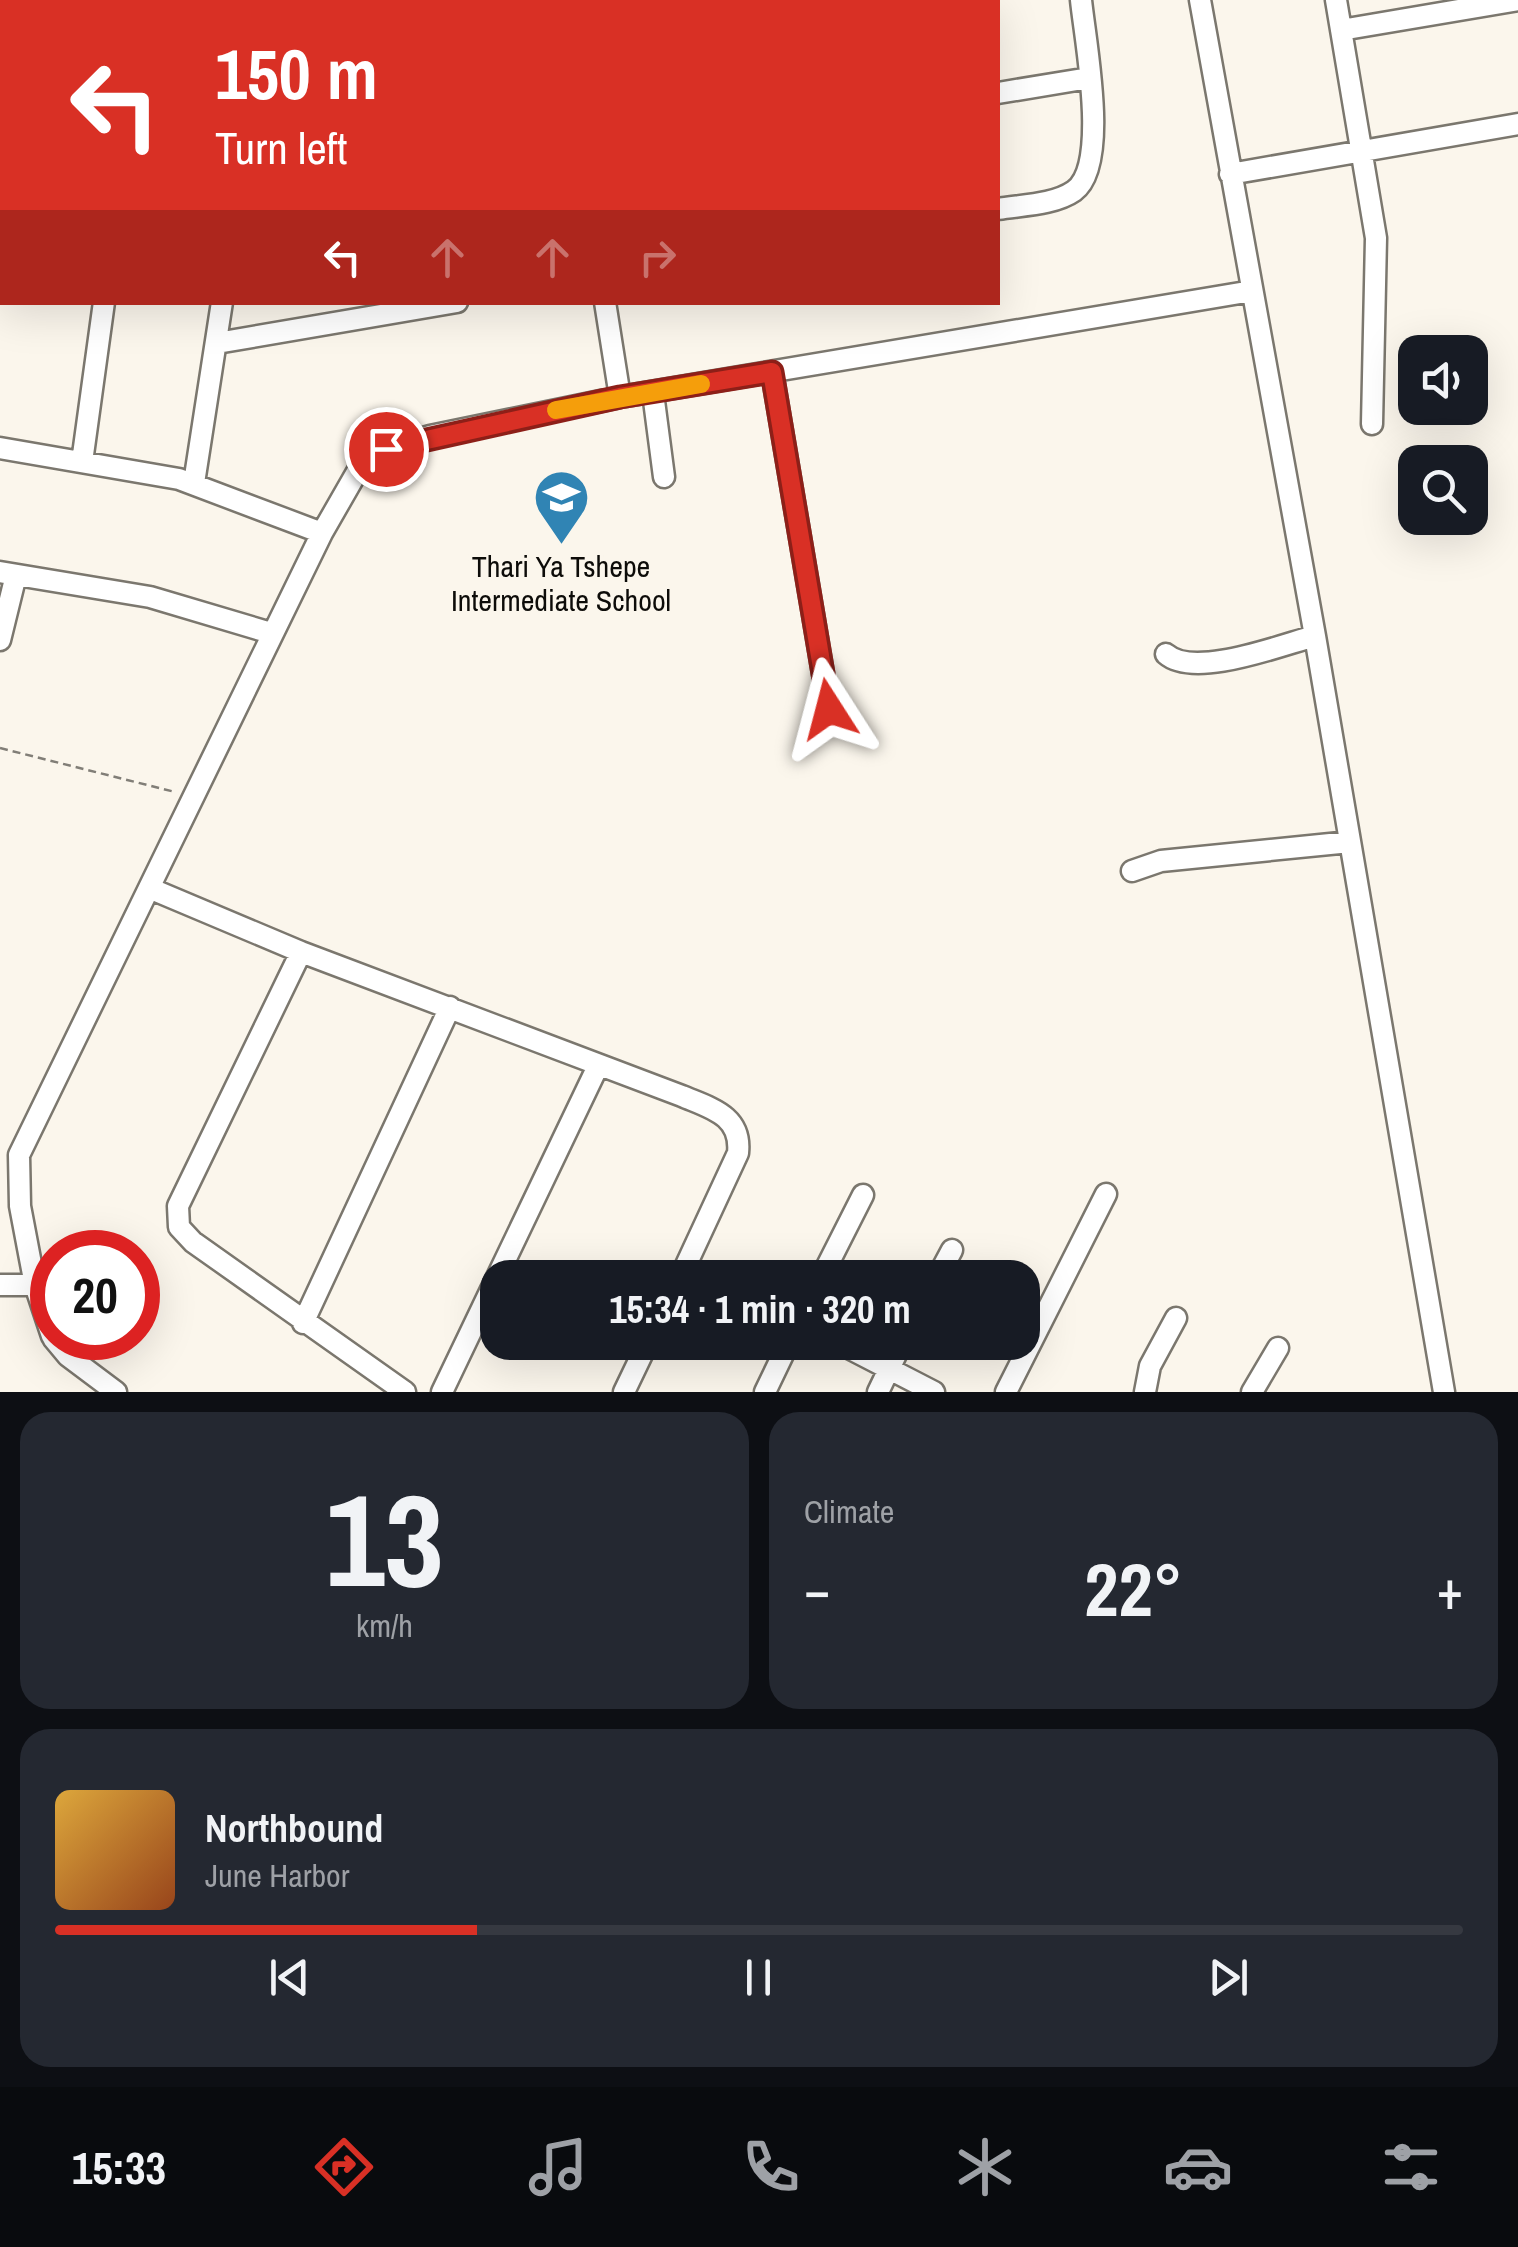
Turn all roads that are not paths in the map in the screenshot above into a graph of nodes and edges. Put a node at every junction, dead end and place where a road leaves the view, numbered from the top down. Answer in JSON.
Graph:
{"nodes":[{"id":1,"x":1081,"y":0,"type":"edge"},
{"id":2,"x":1200,"y":0,"type":"edge"},
{"id":3,"x":1336,"y":0,"type":"edge"},
{"id":4,"x":1518,"y":0,"type":"edge"},
{"id":5,"x":1341,"y":30,"type":"junction"},
{"id":6,"x":1089,"y":78,"type":"junction"},
{"id":7,"x":1000,"y":93,"type":"edge"},
{"id":8,"x":1518,"y":124,"type":"edge"},
{"id":9,"x":1363,"y":150,"type":"junction"},
{"id":10,"x":1230,"y":174,"type":"junction"},
{"id":11,"x":1000,"y":209,"type":"edge"},
{"id":12,"x":1252,"y":291,"type":"junction"},
{"id":13,"x":104,"y":305,"type":"edge"},
{"id":14,"x":222,"y":305,"type":"edge"},
{"id":15,"x":439,"y":305,"type":"edge"},
{"id":16,"x":605,"y":305,"type":"edge"},
{"id":17,"x":217,"y":342,"type":"junction"},
{"id":18,"x":772,"y":372,"type":"junction"},
{"id":19,"x":654,"y":393,"type":"junction"},
{"id":20,"x":620,"y":397,"type":"junction"},
{"id":21,"x":1372,"y":424,"type":"dead end"},
{"id":22,"x":0,"y":448,"type":"edge"},
{"id":23,"x":82,"y":462,"type":"junction"},
{"id":24,"x":664,"y":476,"type":"dead end"},
{"id":25,"x":194,"y":483,"type":"junction"},
{"id":26,"x":322,"y":533,"type":"junction"},
{"id":27,"x":8,"y":574,"type":"edge"},
{"id":28,"x":271,"y":634,"type":"junction"},
{"id":29,"x":1314,"y":636,"type":"junction"},
{"id":30,"x":0,"y":640,"type":"edge"},
{"id":31,"x":1166,"y":654,"type":"dead end"},
{"id":32,"x":829,"y":709,"type":"dead end"},
{"id":33,"x":1350,"y":842,"type":"junction"},
{"id":34,"x":1132,"y":871,"type":"dead end"},
{"id":35,"x":149,"y":888,"type":"junction"},
{"id":36,"x":301,"y":952,"type":"junction"},
{"id":37,"x":450,"y":1008,"type":"junction"},
{"id":38,"x":598,"y":1066,"type":"junction"},
{"id":39,"x":9,"y":1186,"type":"edge"},
{"id":40,"x":1106,"y":1194,"type":"dead end"},
{"id":41,"x":863,"y":1195,"type":"dead end"},
{"id":42,"x":952,"y":1250,"type":"dead end"},
{"id":43,"x":689,"y":1260,"type":"edge"},
{"id":44,"x":830,"y":1260,"type":"edge"},
{"id":45,"x":947,"y":1260,"type":"edge"},
{"id":46,"x":30,"y":1266,"type":"edge"},
{"id":47,"x":0,"y":1285,"type":"edge"},
{"id":48,"x":30,"y":1285,"type":"edge"},
{"id":49,"x":1176,"y":1318,"type":"dead end"},
{"id":50,"x":302,"y":1322,"type":"junction"},
{"id":51,"x":1278,"y":1348,"type":"dead end"},
{"id":52,"x":73,"y":1360,"type":"edge"},
{"id":53,"x":639,"y":1360,"type":"edge"},
{"id":54,"x":780,"y":1360,"type":"edge"},
{"id":55,"x":870,"y":1360,"type":"edge"},
{"id":56,"x":893,"y":1360,"type":"edge"},
{"id":57,"x":888,"y":1370,"type":"junction"},
{"id":58,"x":116,"y":1392,"type":"edge"},
{"id":59,"x":405,"y":1392,"type":"edge"},
{"id":60,"x":442,"y":1392,"type":"edge"},
{"id":61,"x":624,"y":1392,"type":"edge"},
{"id":62,"x":765,"y":1392,"type":"edge"},
{"id":63,"x":878,"y":1392,"type":"edge"},
{"id":64,"x":934,"y":1392,"type":"edge"},
{"id":65,"x":1006,"y":1392,"type":"edge"},
{"id":66,"x":1145,"y":1392,"type":"edge"},
{"id":67,"x":1252,"y":1392,"type":"edge"},
{"id":68,"x":1444,"y":1392,"type":"edge"}],
"edges":[{"from":1,"to":6,"type":"street"},
{"from":2,"to":10,"type":"street"},
{"from":3,"to":5,"type":"street"},
{"from":4,"to":5,"type":"street"},
{"from":5,"to":9,"type":"street"},
{"from":6,"to":7,"type":"street"},
{"from":6,"to":11,"type":"street"},
{"from":8,"to":9,"type":"street"},
{"from":9,"to":10,"type":"street"},
{"from":9,"to":21,"type":"street"},
{"from":10,"to":12,"type":"street"},
{"from":12,"to":18,"type":"street"},
{"from":12,"to":29,"type":"street"},
{"from":13,"to":23,"type":"street"},
{"from":14,"to":17,"type":"street"},
{"from":15,"to":17,"type":"street"},
{"from":16,"to":20,"type":"street"},
{"from":17,"to":25,"type":"street"},
{"from":18,"to":19,"type":"street"},
{"from":18,"to":32,"type":"street"},
{"from":19,"to":20,"type":"street"},
{"from":19,"to":24,"type":"street"},
{"from":20,"to":26,"type":"street"},
{"from":22,"to":23,"type":"street"},
{"from":23,"to":25,"type":"street"},
{"from":25,"to":26,"type":"street"},
{"from":26,"to":28,"type":"street"},
{"from":27,"to":28,"type":"street"},
{"from":27,"to":30,"type":"street"},
{"from":28,"to":35,"type":"street"},
{"from":29,"to":31,"type":"street"},
{"from":29,"to":33,"type":"street"},
{"from":33,"to":34,"type":"street"},
{"from":33,"to":68,"type":"street"},
{"from":35,"to":36,"type":"street"},
{"from":35,"to":39,"type":"street"},
{"from":36,"to":37,"type":"street"},
{"from":36,"to":50,"type":"street"},
{"from":37,"to":38,"type":"street"},
{"from":37,"to":50,"type":"street"},
{"from":38,"to":43,"type":"street"},
{"from":38,"to":60,"type":"street"},
{"from":39,"to":46,"type":"street"},
{"from":40,"to":65,"type":"street"},
{"from":41,"to":44,"type":"street"},
{"from":42,"to":45,"type":"street"},
{"from":47,"to":48,"type":"street"},
{"from":49,"to":66,"type":"street"},
{"from":50,"to":59,"type":"street"},
{"from":51,"to":67,"type":"street"},
{"from":52,"to":58,"type":"street"},
{"from":53,"to":61,"type":"street"},
{"from":54,"to":62,"type":"street"},
{"from":55,"to":57,"type":"street"},
{"from":56,"to":57,"type":"street"},
{"from":57,"to":63,"type":"street"},
{"from":57,"to":64,"type":"street"}]}
